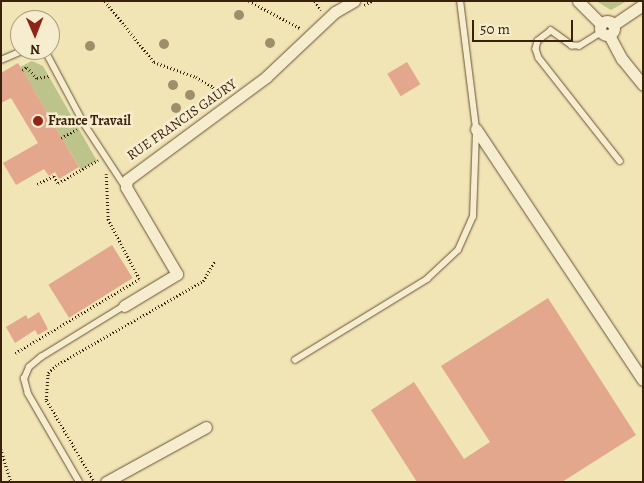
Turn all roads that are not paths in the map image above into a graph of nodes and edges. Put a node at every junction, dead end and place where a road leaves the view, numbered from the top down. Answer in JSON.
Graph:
{"nodes":[{"id":1,"x":328,"y":1,"type":"edge"},
{"id":2,"x":354,"y":1,"type":"edge"},
{"id":3,"x":460,"y":1,"type":"edge"},
{"id":4,"x":578,"y":1,"type":"edge"},
{"id":5,"x":643,"y":5,"type":"edge"},
{"id":6,"x":335,"y":12,"type":"junction"},
{"id":7,"x":606,"y":29,"type":"junction"},
{"id":8,"x":51,"y":60,"type":"edge"},
{"id":9,"x":643,"y":85,"type":"edge"},
{"id":10,"x":476,"y":129,"type":"junction"},
{"id":11,"x":620,"y":161,"type":"dead end"},
{"id":12,"x":126,"y":187,"type":"junction"},
{"id":13,"x":124,"y":306,"type":"joint"},
{"id":14,"x":295,"y":360,"type":"dead end"},
{"id":15,"x":643,"y":380,"type":"edge"},
{"id":16,"x":206,"y":427,"type":"dead end"},
{"id":17,"x":79,"y":482,"type":"edge"},
{"id":18,"x":106,"y":482,"type":"edge"}],
"edges":[{"from":1,"to":6,"type":"street"},
{"from":2,"to":6,"type":"street","name":"RUE FRANCIS GAURY"},
{"from":3,"to":10,"type":"lane"},
{"from":4,"to":7,"type":"street"},
{"from":5,"to":7,"type":"street"},
{"from":6,"to":12,"type":"street","name":"RUE FRANCIS GAURY"},
{"from":7,"to":9,"type":"street"},
{"from":7,"to":11,"type":"lane"},
{"from":8,"to":12,"type":"lane"},
{"from":10,"to":14,"type":"lane"},
{"from":10,"to":15,"type":"street"},
{"from":12,"to":13,"type":"street"},
{"from":13,"to":17,"type":"lane"},
{"from":16,"to":18,"type":"street"}]}
